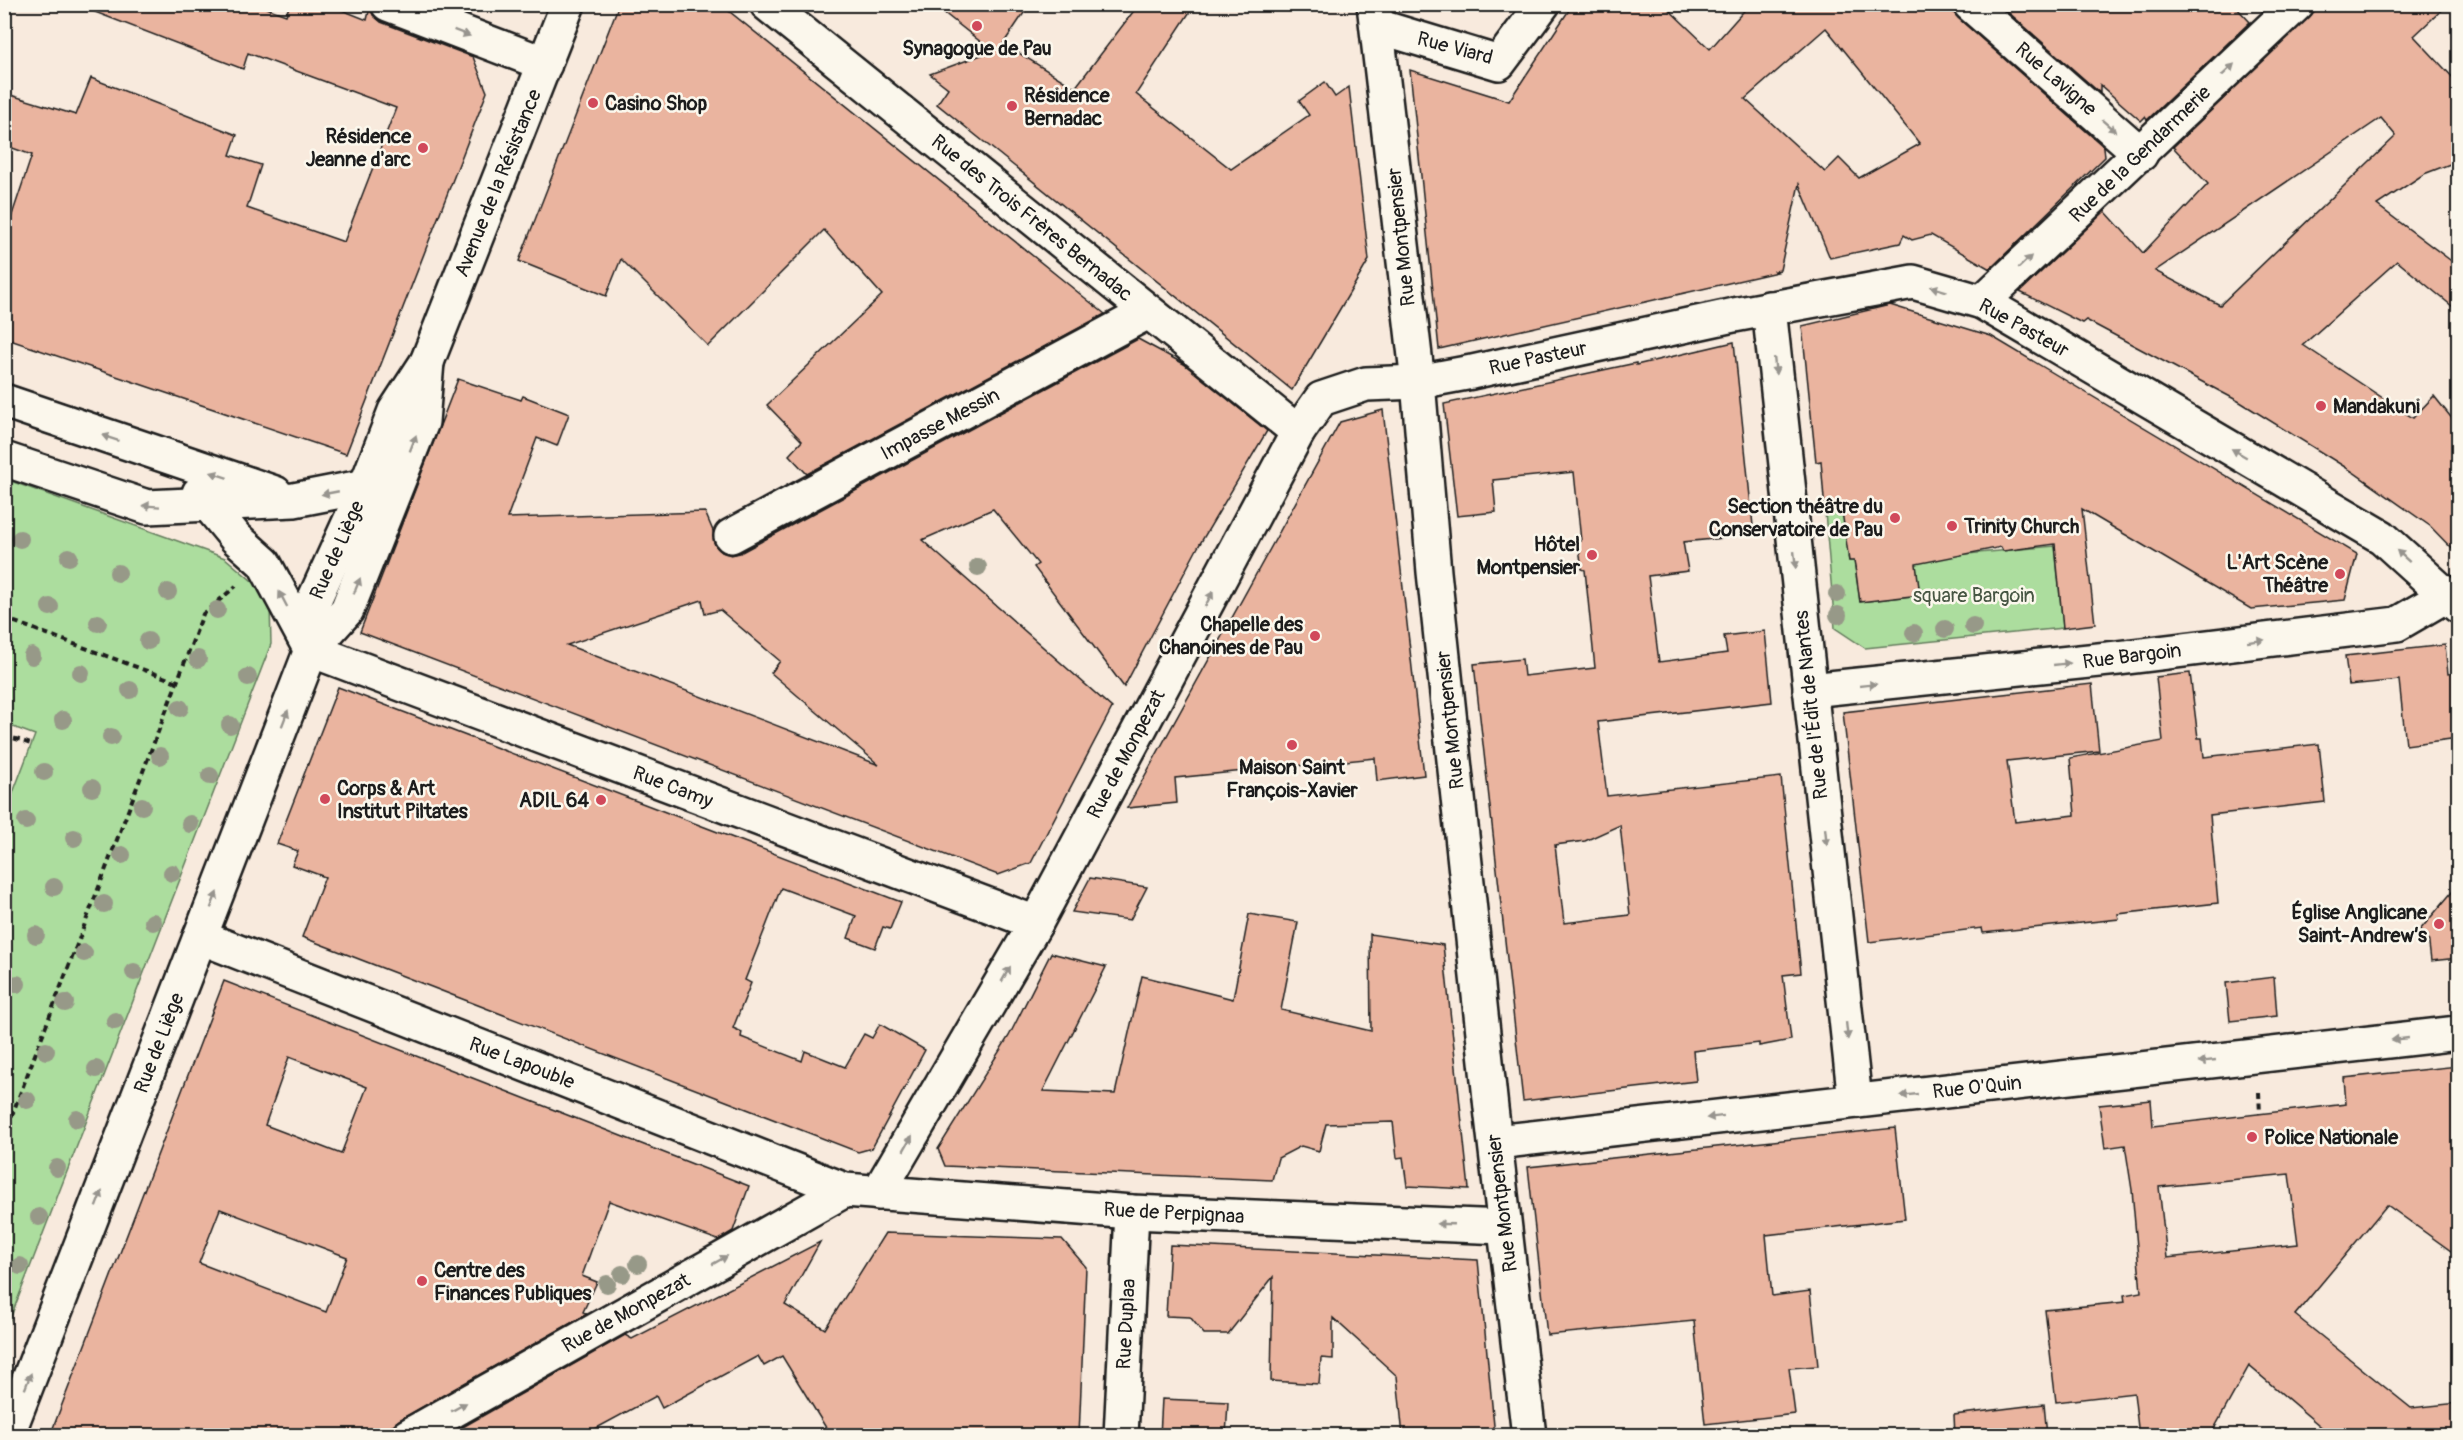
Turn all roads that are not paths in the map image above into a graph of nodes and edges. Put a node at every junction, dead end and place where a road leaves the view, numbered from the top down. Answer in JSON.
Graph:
{"nodes":[{"id":1,"x":387,"y":4,"type":"edge"},
{"id":2,"x":568,"y":4,"type":"edge"},
{"id":3,"x":767,"y":4,"type":"edge"},
{"id":4,"x":1543,"y":4,"type":"edge"},
{"id":5,"x":1970,"y":4,"type":"edge"},
{"id":6,"x":2297,"y":4,"type":"edge"},
{"id":7,"x":1375,"y":15,"type":"edge"},
{"id":8,"x":545,"y":64,"type":"junction"},
{"id":9,"x":2141,"y":154,"type":"junction"},
{"id":10,"x":1982,"y":302,"type":"junction"},
{"id":11,"x":1769,"y":308,"type":"junction"},
{"id":12,"x":1148,"y":312,"type":"junction"},
{"id":13,"x":1418,"y":382,"type":"junction"},
{"id":14,"x":4,"y":401,"type":"edge"},
{"id":15,"x":1298,"y":432,"type":"junction"},
{"id":16,"x":165,"y":457,"type":"junction"},
{"id":17,"x":4,"y":459,"type":"edge"},
{"id":18,"x":379,"y":492,"type":"junction"},
{"id":19,"x":294,"y":500,"type":"junction"},
{"id":20,"x":209,"y":504,"type":"junction"},
{"id":21,"x":731,"y":536,"type":"dead end"},
{"id":22,"x":2453,"y":601,"type":"edge"},
{"id":23,"x":311,"y":650,"type":"junction"},
{"id":24,"x":1810,"y":690,"type":"junction"},
{"id":25,"x":1036,"y":923,"type":"junction"},
{"id":26,"x":200,"y":937,"type":"junction"},
{"id":27,"x":2458,"y":1033,"type":"edge"},
{"id":28,"x":1856,"y":1101,"type":"junction"},
{"id":29,"x":1496,"y":1142,"type":"junction"},
{"id":30,"x":845,"y":1190,"type":"junction"},
{"id":31,"x":878,"y":1193,"type":"junction"},
{"id":32,"x":1132,"y":1212,"type":"junction"},
{"id":33,"x":1504,"y":1227,"type":"junction"},
{"id":34,"x":7,"y":1436,"type":"edge"},
{"id":35,"x":408,"y":1436,"type":"edge"},
{"id":36,"x":1121,"y":1436,"type":"edge"},
{"id":37,"x":1528,"y":1436,"type":"edge"}],
"edges":[{"from":1,"to":8,"type":"street","one_way":true},
{"from":2,"to":8,"type":"street","name":"Avenue de la Résistance"},
{"from":3,"to":12,"type":"street","name":"Rue des Trois Frères Bernadac"},
{"from":4,"to":7,"type":"street","name":"Rue Viard"},
{"from":5,"to":9,"type":"street","name":"Rue Lavigne","one_way":true},
{"from":9,"to":6,"type":"street","name":"Rue de la Gendarmerie","one_way":true},
{"from":7,"to":13,"type":"street","name":"Rue Montpensier"},
{"from":8,"to":18,"type":"street","name":"Avenue de la Résistance"},
{"from":10,"to":9,"type":"street","name":"Rue de la Gendarmerie","one_way":true},
{"from":10,"to":11,"type":"street","name":"Rue Pasteur","one_way":true},
{"from":22,"to":10,"type":"street","name":"Rue Pasteur","one_way":true},
{"from":11,"to":13,"type":"street","name":"Rue Pasteur"},
{"from":11,"to":24,"type":"street","name":"Rue de l'Édit de Nantes","one_way":true},
{"from":12,"to":15,"type":"street","name":"Rue des Trois Frères Bernadac"},
{"from":12,"to":21,"type":"street","name":"Impasse Messin"},
{"from":13,"to":15,"type":"street","name":"Rue de Monpezat"},
{"from":13,"to":29,"type":"street","name":"Rue Montpensier"},
{"from":16,"to":14,"type":"street","one_way":true},
{"from":25,"to":15,"type":"street","name":"Rue de Monpezat","one_way":true},
{"from":19,"to":16,"type":"street","one_way":true},
{"from":16,"to":20,"type":"street"},
{"from":20,"to":17,"type":"street","one_way":true},
{"from":18,"to":19,"type":"street","one_way":true},
{"from":18,"to":23,"type":"street","name":"Rue de Liège"},
{"from":19,"to":20,"type":"street"},
{"from":23,"to":20,"type":"street","one_way":true},
{"from":24,"to":22,"type":"street","name":"Rue Bargoin","one_way":true},
{"from":23,"to":25,"type":"street","name":"Rue Camy"},
{"from":26,"to":23,"type":"street","name":"Rue de Liège","one_way":true},
{"from":24,"to":28,"type":"street","name":"Rue de l'Édit de Nantes","one_way":true},
{"from":31,"to":25,"type":"street","name":"Rue de Monpezat","one_way":true},
{"from":26,"to":30,"type":"street","name":"Rue Lapouble"},
{"from":34,"to":26,"type":"street","name":"Rue de Liège","one_way":true},
{"from":27,"to":28,"type":"street","name":"Rue O'Quin","one_way":true},
{"from":28,"to":29,"type":"street","name":"Rue O'Quin","one_way":true},
{"from":29,"to":33,"type":"street","name":"Rue Montpensier"},
{"from":30,"to":31,"type":"street","name":"Rue de Perpignaa"},
{"from":35,"to":30,"type":"street","name":"Rue de Monpezat","one_way":true},
{"from":31,"to":32,"type":"street","name":"Rue de Perpignaa"},
{"from":33,"to":32,"type":"street","name":"Rue de Perpignaa","one_way":true},
{"from":32,"to":36,"type":"street","name":"Rue Duplaa"},
{"from":33,"to":37,"type":"street","name":"Rue Montpensier"}]}
